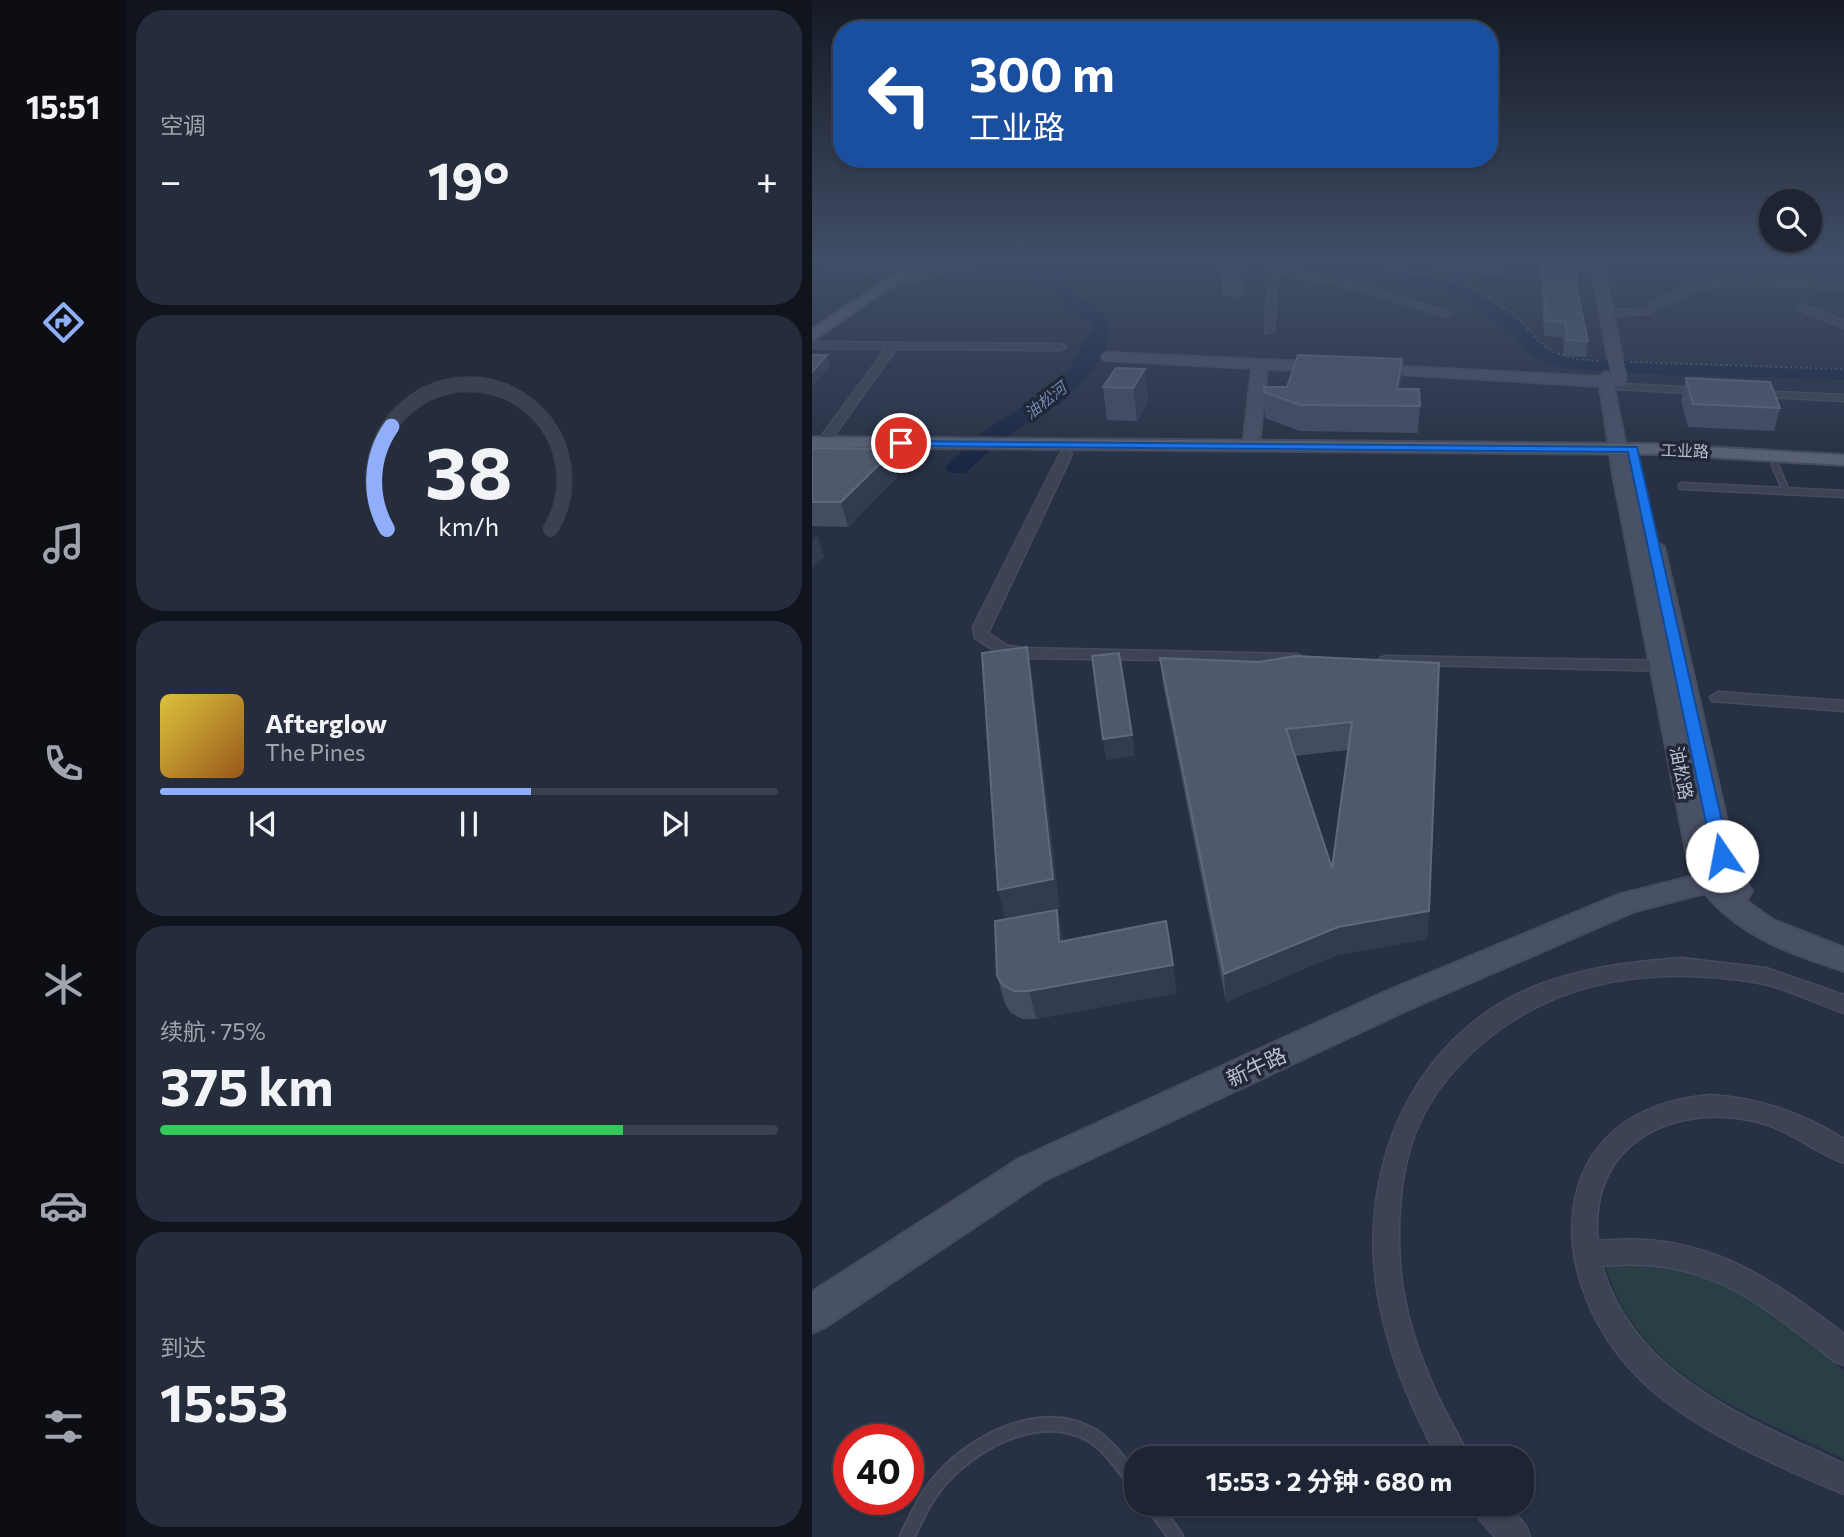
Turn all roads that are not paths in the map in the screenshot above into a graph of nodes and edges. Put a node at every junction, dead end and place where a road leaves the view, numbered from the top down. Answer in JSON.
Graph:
{"nodes":[{"id":1,"x":1604,"y":330,"type":"edge"},
{"id":2,"x":1609,"y":330,"type":"edge"},
{"id":3,"x":812,"y":345,"type":"edge"},
{"id":4,"x":893,"y":346,"type":"junction"},
{"id":5,"x":1061,"y":346,"type":"dead end"},
{"id":6,"x":1109,"y":357,"type":"dead end"},
{"id":7,"x":1261,"y":362,"type":"junction"},
{"id":8,"x":1614,"y":371,"type":"junction"},
{"id":9,"x":1718,"y":392,"type":"edge"},
{"id":10,"x":1746,"y":393,"type":"edge"},
{"id":11,"x":1844,"y":398,"type":"edge"},
{"id":12,"x":816,"y":445,"type":"edge"},
{"id":13,"x":1251,"y":445,"type":"junction"},
{"id":14,"x":950,"y":448,"type":"joint"},
{"id":15,"x":1017,"y":449,"type":"junction"},
{"id":16,"x":1066,"y":454,"type":"junction"},
{"id":17,"x":1627,"y":455,"type":"junction"},
{"id":18,"x":1844,"y":460,"type":"edge"},
{"id":19,"x":1775,"y":465,"type":"junction"},
{"id":20,"x":1844,"y":469,"type":"edge"},
{"id":21,"x":1682,"y":486,"type":"dead end"},
{"id":22,"x":1786,"y":491,"type":"junction"},
{"id":23,"x":1844,"y":494,"type":"edge"},
{"id":24,"x":1318,"y":660,"type":"edge"},
{"id":25,"x":1374,"y":661,"type":"edge"},
{"id":26,"x":1670,"y":666,"type":"junction"},
{"id":27,"x":1718,"y":697,"type":"dead end"},
{"id":28,"x":1844,"y":706,"type":"edge"},
{"id":29,"x":1719,"y":880,"type":"junction"},
{"id":30,"x":1844,"y":943,"type":"edge"},
{"id":31,"x":1844,"y":960,"type":"edge"},
{"id":32,"x":1844,"y":1004,"type":"edge"},
{"id":33,"x":1844,"y":1152,"type":"edge"},
{"id":34,"x":1586,"y":1255,"type":"junction"},
{"id":35,"x":812,"y":1314,"type":"edge"},
{"id":36,"x":1844,"y":1351,"type":"edge"},
{"id":37,"x":1448,"y":1446,"type":"edge"},
{"id":38,"x":1124,"y":1469,"type":"edge"},
{"id":39,"x":1844,"y":1479,"type":"edge"},
{"id":40,"x":1161,"y":1516,"type":"edge"},
{"id":41,"x":1497,"y":1516,"type":"edge"},
{"id":42,"x":907,"y":1537,"type":"edge"},
{"id":43,"x":1176,"y":1537,"type":"edge"},
{"id":44,"x":1515,"y":1537,"type":"edge"}],
"edges":[{"from":1,"to":8,"type":"street","name":"油松路"},
{"from":2,"to":8,"type":"street","name":"油松路"},
{"from":3,"to":4,"type":"street"},
{"from":4,"to":5,"type":"street"},
{"from":4,"to":12,"type":"street"},
{"from":6,"to":7,"type":"street"},
{"from":7,"to":8,"type":"street"},
{"from":7,"to":13,"type":"street"},
{"from":8,"to":9,"type":"street"},
{"from":8,"to":17,"type":"street","name":"油松路"},
{"from":10,"to":11,"type":"street"},
{"from":12,"to":14,"type":"main road","name":"工业路"},
{"from":13,"to":15,"type":"main road","name":"工业路"},
{"from":13,"to":17,"type":"main road","name":"工业路"},
{"from":14,"to":15,"type":"main road","name":"工业路"},
{"from":15,"to":16,"type":"main road","name":"工业路"},
{"from":16,"to":17,"type":"main road","name":"工业路"},
{"from":16,"to":24,"type":"street"},
{"from":17,"to":18,"type":"main road","name":"工业路"},
{"from":17,"to":19,"type":"main road","name":"工业路"},
{"from":17,"to":26,"type":"street","name":"油松路"},
{"from":19,"to":20,"type":"main road","name":"工业路"},
{"from":19,"to":22,"type":"lane"},
{"from":21,"to":22,"type":"lane"},
{"from":22,"to":23,"type":"lane"},
{"from":25,"to":26,"type":"street"},
{"from":26,"to":29,"type":"street","name":"油松路"},
{"from":27,"to":28,"type":"street"},
{"from":29,"to":30,"type":"street","name":"油松路"},
{"from":29,"to":31,"type":"street","name":"油松路"},
{"from":29,"to":35,"type":"street","name":"新牛路"},
{"from":32,"to":37,"type":"street"},
{"from":33,"to":34,"type":"street"},
{"from":34,"to":36,"type":"street"},
{"from":34,"to":39,"type":"street"},
{"from":38,"to":42,"type":"lane"},
{"from":40,"to":43,"type":"lane"},
{"from":41,"to":44,"type":"street"}]}
